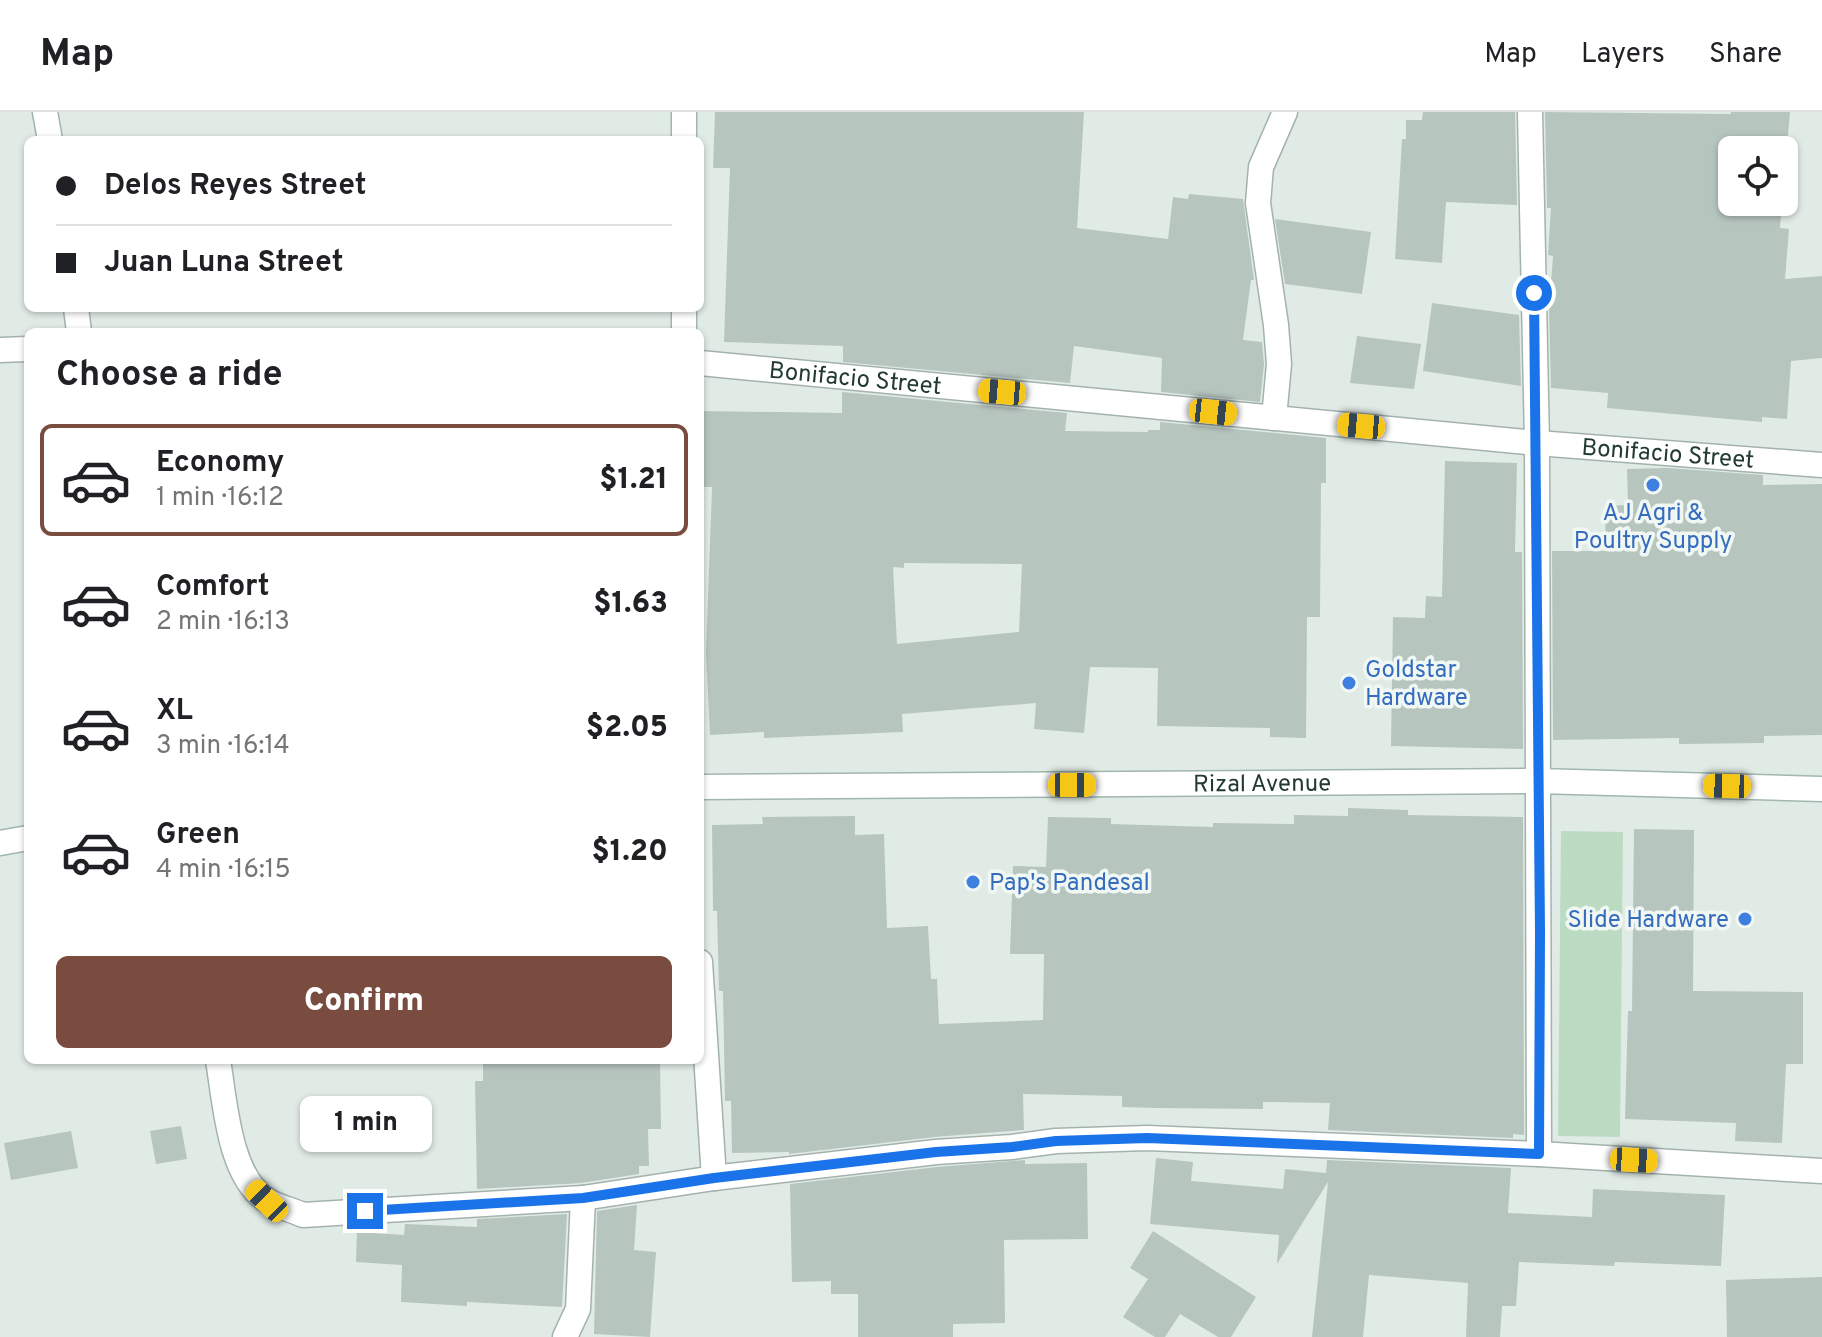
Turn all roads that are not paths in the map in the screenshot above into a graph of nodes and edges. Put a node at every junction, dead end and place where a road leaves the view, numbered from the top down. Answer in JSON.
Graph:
{"nodes":[{"id":1,"x":45,"y":112,"type":"edge"},
{"id":2,"x":684,"y":112,"type":"edge"},
{"id":3,"x":1285,"y":112,"type":"edge"},
{"id":4,"x":1530,"y":112,"type":"edge"},
{"id":5,"x":49,"y":136,"type":"edge"},
{"id":6,"x":684,"y":136,"type":"edge"},
{"id":7,"x":24,"y":349,"type":"edge"},
{"id":8,"x":0,"y":350,"type":"edge"},
{"id":9,"x":704,"y":363,"type":"edge"},
{"id":10,"x":1274,"y":418,"type":"junction"},
{"id":11,"x":1537,"y":443,"type":"junction"},
{"id":12,"x":1822,"y":465,"type":"edge"},
{"id":13,"x":1538,"y":781,"type":"junction"},
{"id":14,"x":704,"y":787,"type":"edge"},
{"id":15,"x":1822,"y":789,"type":"edge"},
{"id":16,"x":24,"y":839,"type":"edge"},
{"id":17,"x":0,"y":843,"type":"edge"},
{"id":18,"x":704,"y":1024,"type":"edge"},
{"id":19,"x":219,"y":1064,"type":"edge"},
{"id":20,"x":1539,"y":1154,"type":"junction"},
{"id":21,"x":1822,"y":1171,"type":"edge"},
{"id":22,"x":714,"y":1178,"type":"junction"},
{"id":23,"x":583,"y":1198,"type":"junction"},
{"id":24,"x":565,"y":1337,"type":"edge"}],
"edges":[{"from":1,"to":5,"type":"street"},
{"from":2,"to":6,"type":"street"},
{"from":3,"to":10,"type":"street"},
{"from":4,"to":11,"type":"street"},
{"from":7,"to":8,"type":"street"},
{"from":9,"to":10,"type":"street","name":"Bonifacio Street"},
{"from":10,"to":11,"type":"street","name":"Bonifacio Street"},
{"from":11,"to":12,"type":"street","name":"Bonifacio Street"},
{"from":11,"to":13,"type":"street"},
{"from":13,"to":14,"type":"street","name":"Rizal Avenue"},
{"from":13,"to":15,"type":"street","name":"Rizal Avenue"},
{"from":13,"to":20,"type":"street"},
{"from":16,"to":17,"type":"street"},
{"from":18,"to":22,"type":"street"},
{"from":19,"to":23,"type":"street"},
{"from":20,"to":21,"type":"street"},
{"from":20,"to":22,"type":"street"},
{"from":22,"to":23,"type":"street"},
{"from":23,"to":24,"type":"street"}]}
